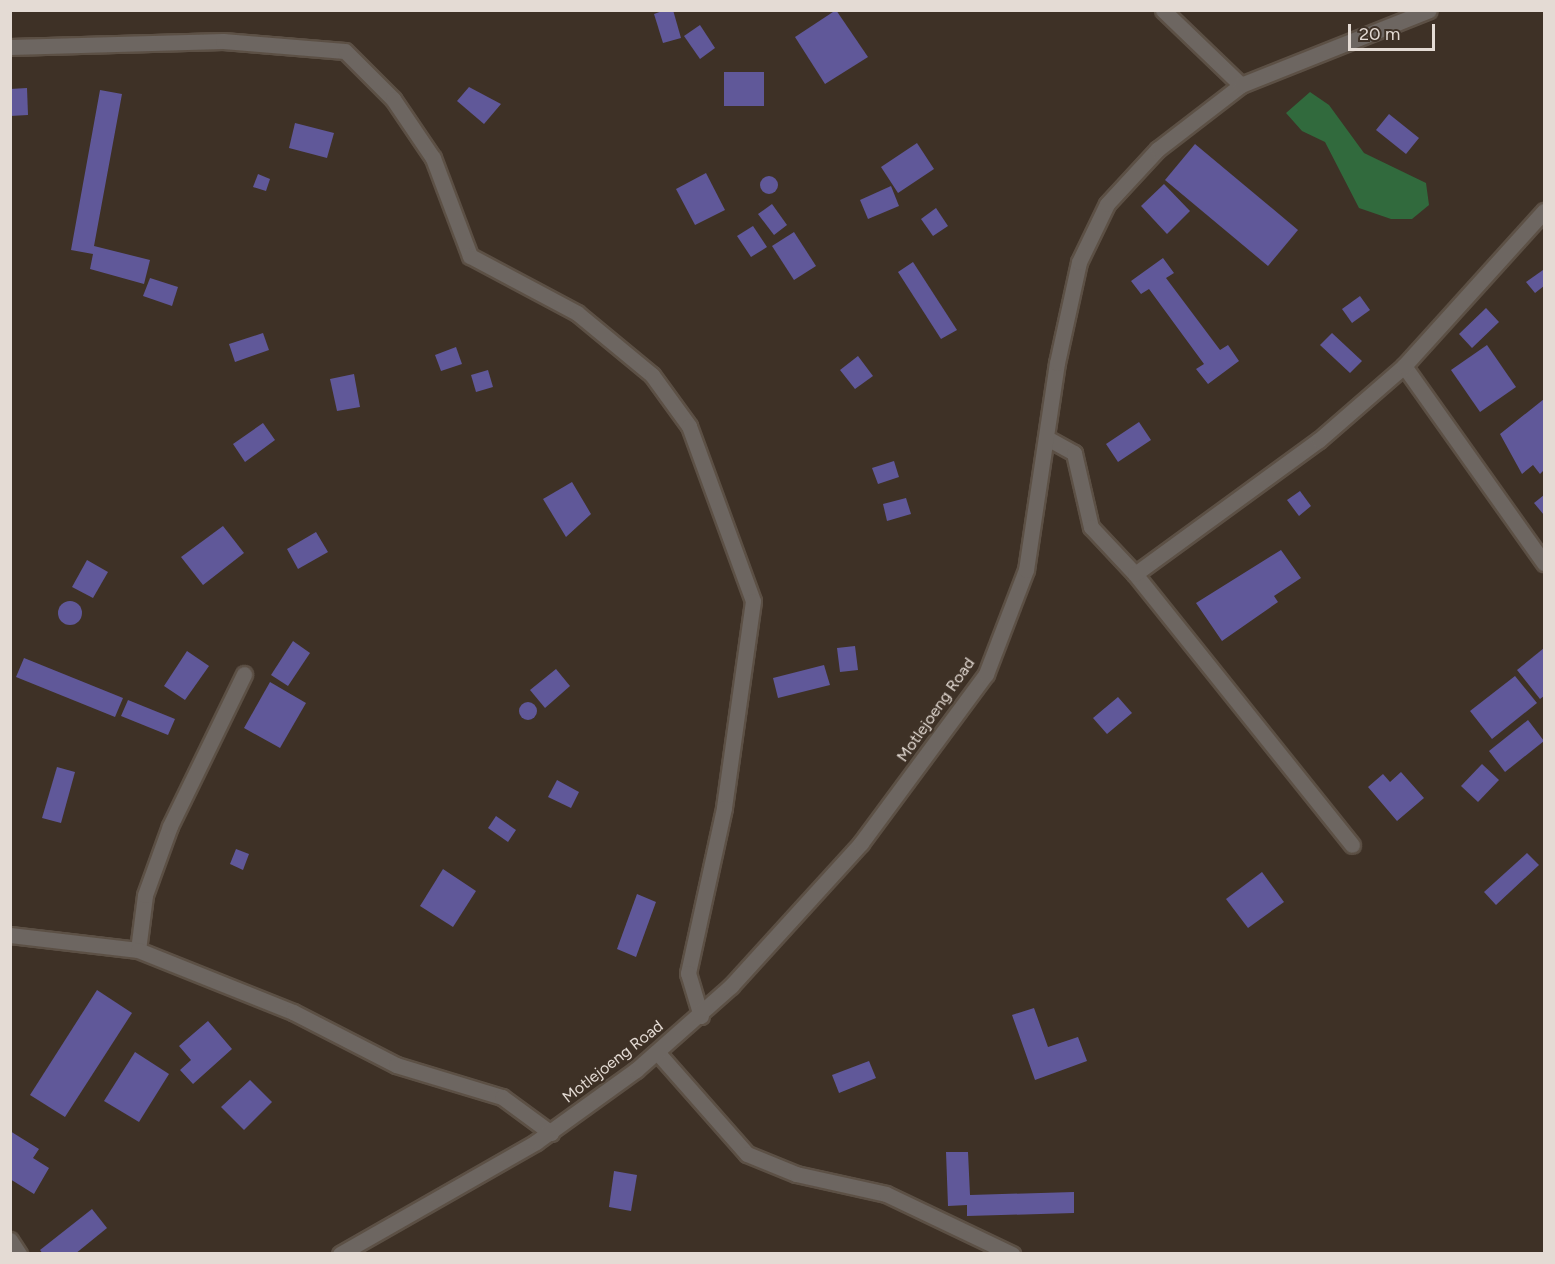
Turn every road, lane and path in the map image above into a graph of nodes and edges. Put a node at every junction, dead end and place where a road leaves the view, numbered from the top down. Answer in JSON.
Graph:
{"nodes":[{"id":1,"x":1163,"y":10,"type":"edge"},
{"id":2,"x":1429,"y":10,"type":"edge"},
{"id":3,"x":10,"y":47,"type":"edge"},
{"id":4,"x":1241,"y":85,"type":"junction"},
{"id":5,"x":1545,"y":211,"type":"edge"},
{"id":6,"x":1404,"y":366,"type":"junction"},
{"id":7,"x":1047,"y":438,"type":"junction"},
{"id":8,"x":1545,"y":563,"type":"edge"},
{"id":9,"x":1135,"y":574,"type":"junction"},
{"id":10,"x":244,"y":675,"type":"dead end"},
{"id":11,"x":1352,"y":844,"type":"dead end"},
{"id":12,"x":10,"y":935,"type":"edge"},
{"id":13,"x":138,"y":950,"type":"junction"},
{"id":14,"x":701,"y":1016,"type":"junction"},
{"id":15,"x":657,"y":1052,"type":"junction"},
{"id":16,"x":550,"y":1132,"type":"junction"},
{"id":17,"x":10,"y":1240,"type":"edge"},
{"id":18,"x":19,"y":1254,"type":"edge"},
{"id":19,"x":340,"y":1254,"type":"edge"},
{"id":20,"x":1012,"y":1254,"type":"edge"}],
"edges":[{"from":1,"to":4,"type":"street"},
{"from":2,"to":4,"type":"street","name":"Motlejoeng Road"},
{"from":3,"to":14,"type":"street"},
{"from":4,"to":7,"type":"street","name":"Motlejoeng Road"},
{"from":5,"to":6,"type":"street"},
{"from":6,"to":8,"type":"street"},
{"from":6,"to":9,"type":"street"},
{"from":7,"to":9,"type":"street"},
{"from":7,"to":14,"type":"street","name":"Motlejoeng Road"},
{"from":9,"to":11,"type":"street"},
{"from":10,"to":13,"type":"street"},
{"from":12,"to":13,"type":"street"},
{"from":13,"to":16,"type":"street"},
{"from":14,"to":15,"type":"street","name":"Motlejoeng Road"},
{"from":15,"to":16,"type":"street","name":"Motlejoeng Road"},
{"from":15,"to":20,"type":"street"},
{"from":16,"to":19,"type":"street","name":"Motlejoeng Road"},
{"from":17,"to":18,"type":"street"}]}
